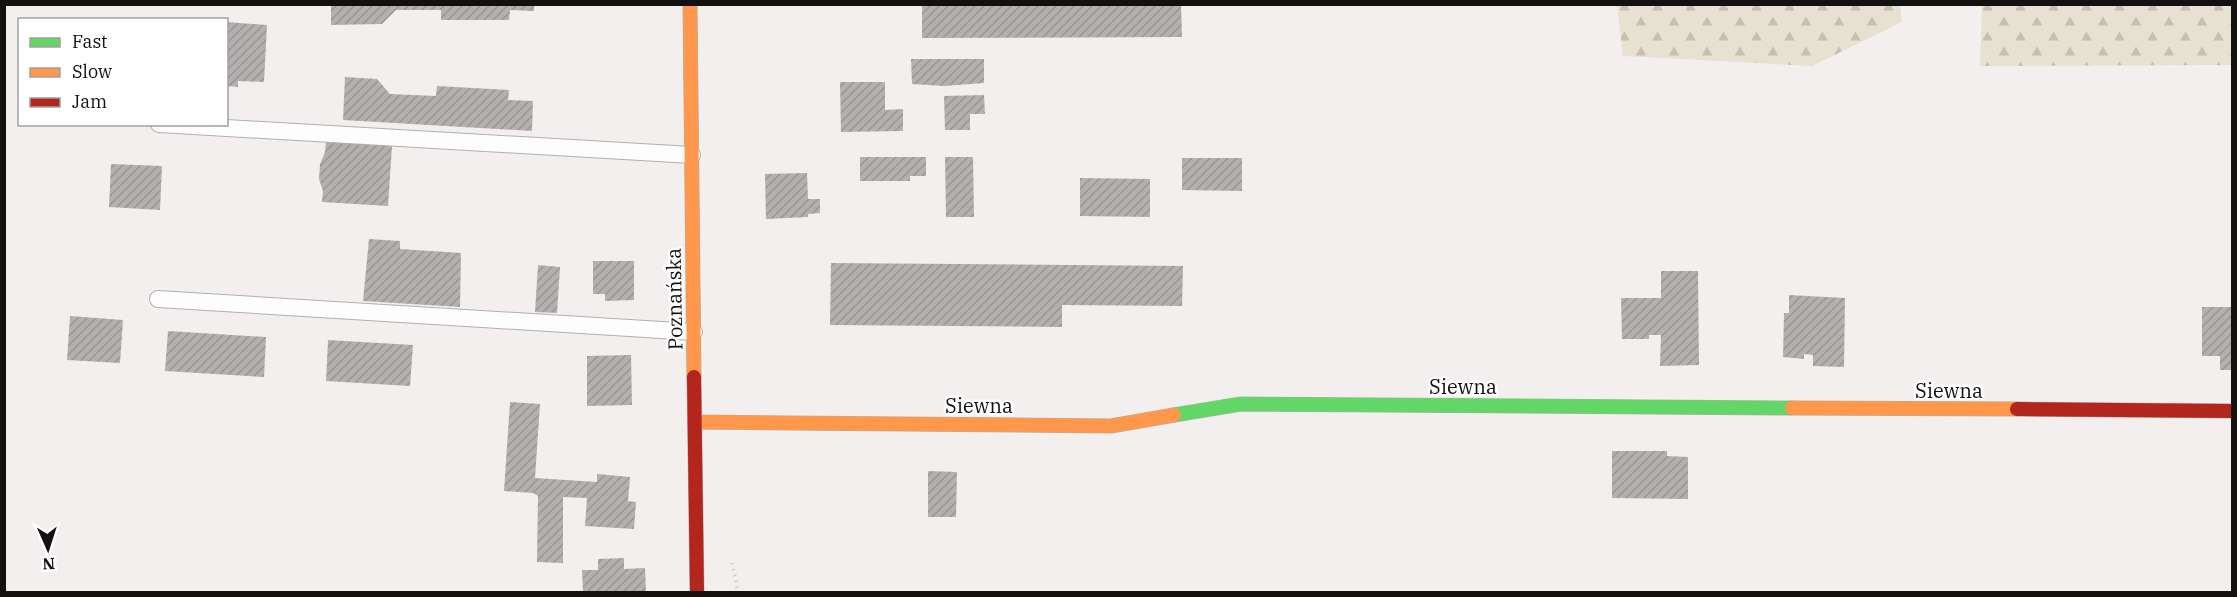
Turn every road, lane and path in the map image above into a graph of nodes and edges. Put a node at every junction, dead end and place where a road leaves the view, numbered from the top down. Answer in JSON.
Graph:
{"nodes":[{"id":1,"x":690,"y":4,"type":"edge"},
{"id":2,"x":193,"y":126,"type":"edge"},
{"id":3,"x":692,"y":155,"type":"junction"},
{"id":4,"x":158,"y":299,"type":"dead end"},
{"id":5,"x":694,"y":332,"type":"junction"},
{"id":6,"x":2232,"y":411,"type":"edge"},
{"id":7,"x":695,"y":422,"type":"junction"},
{"id":8,"x":697,"y":592,"type":"edge"}],
"edges":[{"from":1,"to":3,"type":"street","name":"Poznańska"},
{"from":2,"to":3,"type":"lane"},
{"from":3,"to":5,"type":"street","name":"Poznańska"},
{"from":4,"to":5,"type":"lane"},
{"from":5,"to":7,"type":"street","name":"Poznańska"},
{"from":6,"to":7,"type":"street","name":"Siewna"},
{"from":7,"to":8,"type":"street","name":"Poznańska"}]}
